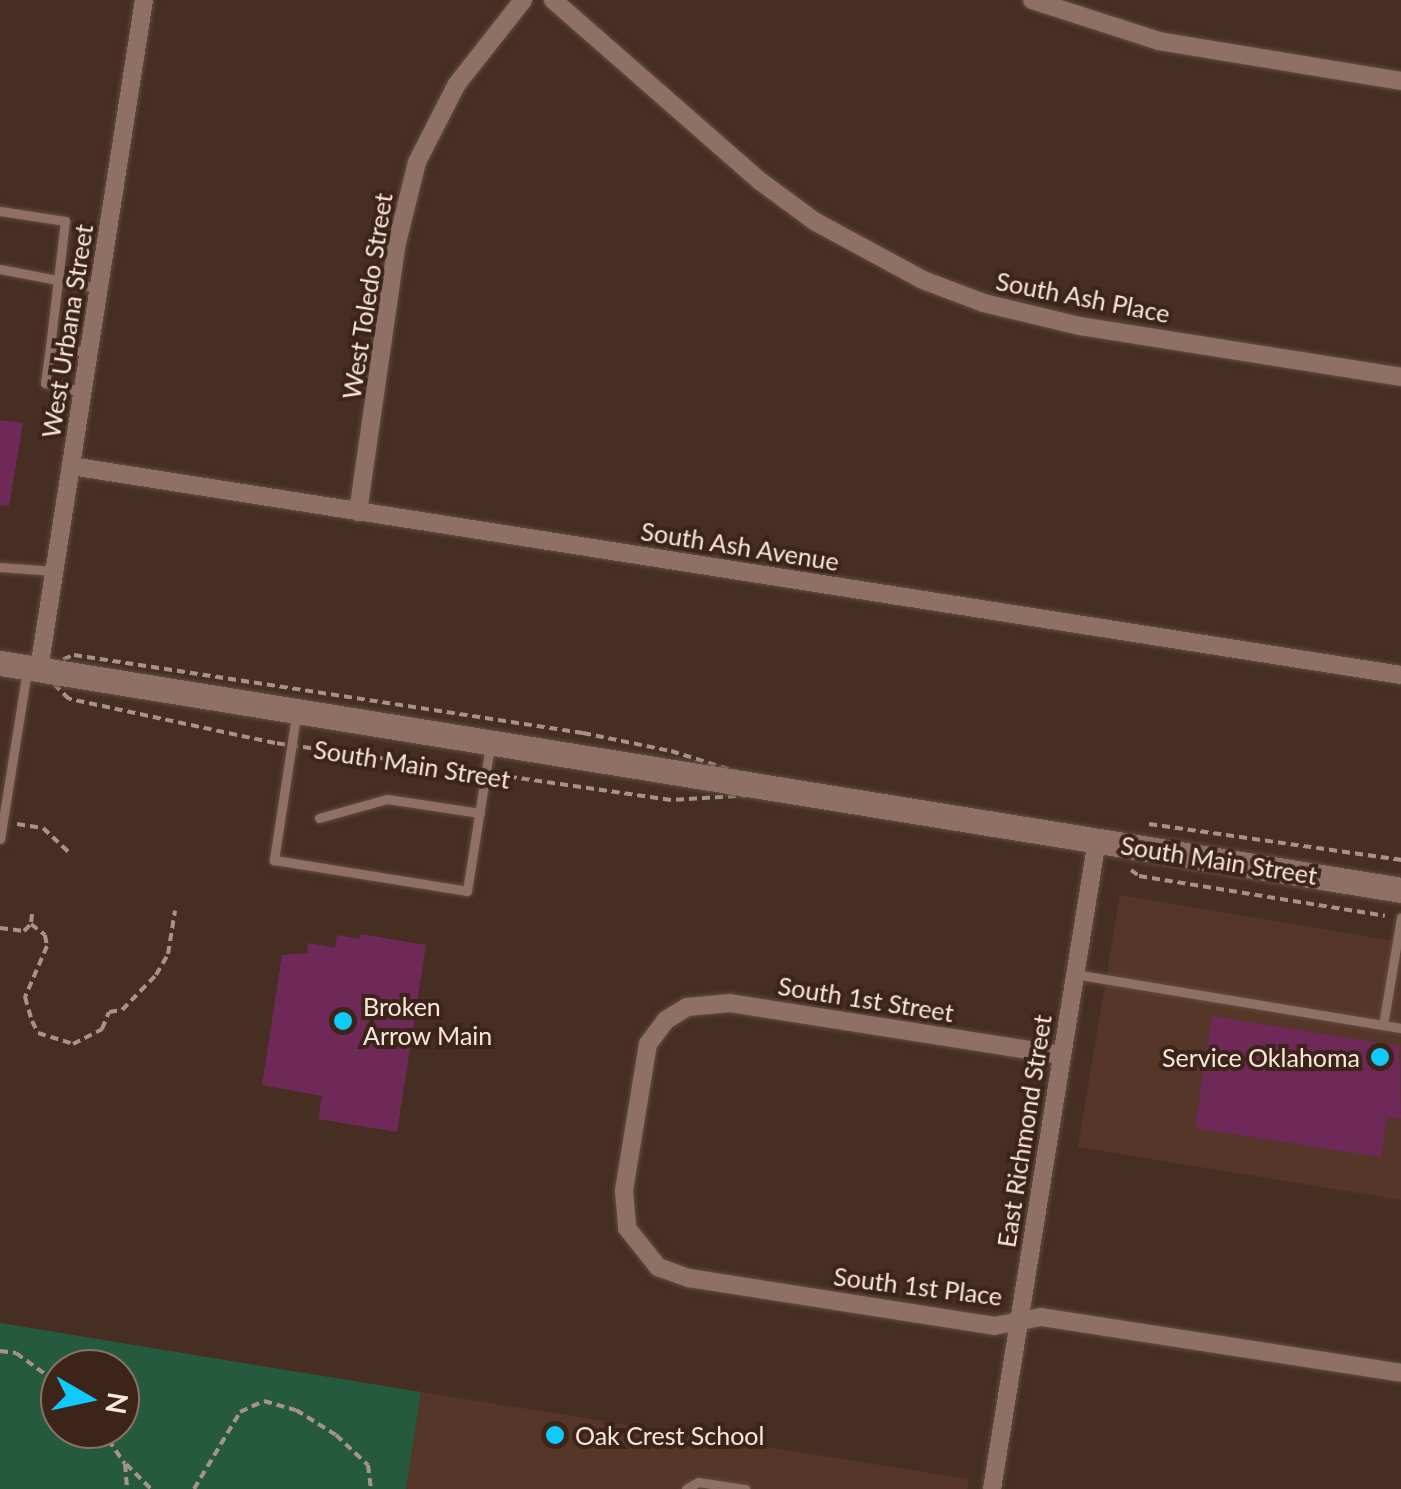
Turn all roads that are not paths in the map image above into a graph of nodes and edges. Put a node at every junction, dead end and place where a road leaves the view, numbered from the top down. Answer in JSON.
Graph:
{"nodes":[{"id":1,"x":144,"y":0,"type":"edge"},
{"id":2,"x":523,"y":0,"type":"edge"},
{"id":3,"x":554,"y":0,"type":"edge"},
{"id":4,"x":1032,"y":0,"type":"edge"},
{"id":5,"x":1401,"y":81,"type":"edge"},
{"id":6,"x":0,"y":211,"type":"edge"},
{"id":7,"x":0,"y":269,"type":"edge"},
{"id":8,"x":53,"y":280,"type":"junction"},
{"id":9,"x":100,"y":288,"type":"junction"},
{"id":10,"x":50,"y":346,"type":"junction"},
{"id":11,"x":89,"y":352,"type":"junction"},
{"id":12,"x":1401,"y":377,"type":"edge"},
{"id":13,"x":83,"y":392,"type":"junction"},
{"id":14,"x":71,"y":466,"type":"junction"},
{"id":15,"x":358,"y":512,"type":"junction"},
{"id":16,"x":0,"y":567,"type":"edge"},
{"id":17,"x":54,"y":571,"type":"junction"},
{"id":18,"x":0,"y":663,"type":"edge"},
{"id":19,"x":33,"y":668,"type":"junction"},
{"id":20,"x":1401,"y":675,"type":"edge"},
{"id":21,"x":296,"y":713,"type":"junction"},
{"id":22,"x":490,"y":746,"type":"junction"},
{"id":23,"x":480,"y":813,"type":"junction"},
{"id":24,"x":320,"y":818,"type":"dead end"},
{"id":25,"x":0,"y":839,"type":"edge"},
{"id":26,"x":1097,"y":840,"type":"junction"},
{"id":27,"x":1401,"y":890,"type":"edge"},
{"id":28,"x":1401,"y":918,"type":"edge"},
{"id":29,"x":1074,"y":974,"type":"junction"},
{"id":30,"x":1383,"y":1025,"type":"junction"},
{"id":31,"x":1401,"y":1028,"type":"edge"},
{"id":32,"x":1061,"y":1055,"type":"junction"},
{"id":33,"x":626,"y":1228,"type":"joint"},
{"id":34,"x":1019,"y":1321,"type":"junction"},
{"id":35,"x":1401,"y":1373,"type":"edge"},
{"id":36,"x":686,"y":1489,"type":"edge"},
{"id":37,"x":744,"y":1489,"type":"edge"},
{"id":38,"x":992,"y":1489,"type":"edge"}],
"edges":[{"from":1,"to":9,"type":"street","name":"West Urbana Street"},
{"from":2,"to":15,"type":"street","name":"West Toledo Street"},
{"from":3,"to":12,"type":"street","name":"South Ash Place"},
{"from":4,"to":5,"type":"street"},
{"from":6,"to":8,"type":"lane"},
{"from":7,"to":8,"type":"lane"},
{"from":8,"to":9,"type":"lane"},
{"from":8,"to":10,"type":"lane"},
{"from":9,"to":11,"type":"street","name":"West Urbana Street"},
{"from":10,"to":11,"type":"lane"},
{"from":10,"to":13,"type":"lane"},
{"from":11,"to":13,"type":"street","name":"West Urbana Street"},
{"from":13,"to":14,"type":"street","name":"West Urbana Street"},
{"from":14,"to":15,"type":"street","name":"South Ash Avenue"},
{"from":14,"to":17,"type":"street","name":"West Urbana Street"},
{"from":15,"to":20,"type":"street","name":"South Ash Avenue"},
{"from":16,"to":17,"type":"lane"},
{"from":17,"to":19,"type":"street","name":"West Urbana Street"},
{"from":18,"to":19,"type":"street","name":"South Main Street"},
{"from":19,"to":21,"type":"street","name":"South Main Street"},
{"from":19,"to":25,"type":"lane"},
{"from":21,"to":22,"type":"street","name":"South Main Street"},
{"from":21,"to":23,"type":"lane"},
{"from":22,"to":23,"type":"lane"},
{"from":22,"to":26,"type":"street","name":"South Main Street"},
{"from":23,"to":24,"type":"lane"},
{"from":26,"to":27,"type":"street","name":"South Main Street"},
{"from":26,"to":29,"type":"street","name":"East Richmond Street"},
{"from":28,"to":30,"type":"lane"},
{"from":29,"to":30,"type":"lane"},
{"from":29,"to":32,"type":"street","name":"East Richmond Street"},
{"from":30,"to":31,"type":"lane"},
{"from":32,"to":33,"type":"street","name":"South 1st Street"},
{"from":32,"to":34,"type":"street","name":"East Richmond Street"},
{"from":33,"to":34,"type":"street","name":"South 1st Place"},
{"from":34,"to":35,"type":"street","name":"South 1st Place"},
{"from":34,"to":38,"type":"street","name":"East Richmond Street"},
{"from":36,"to":37,"type":"lane"}]}
